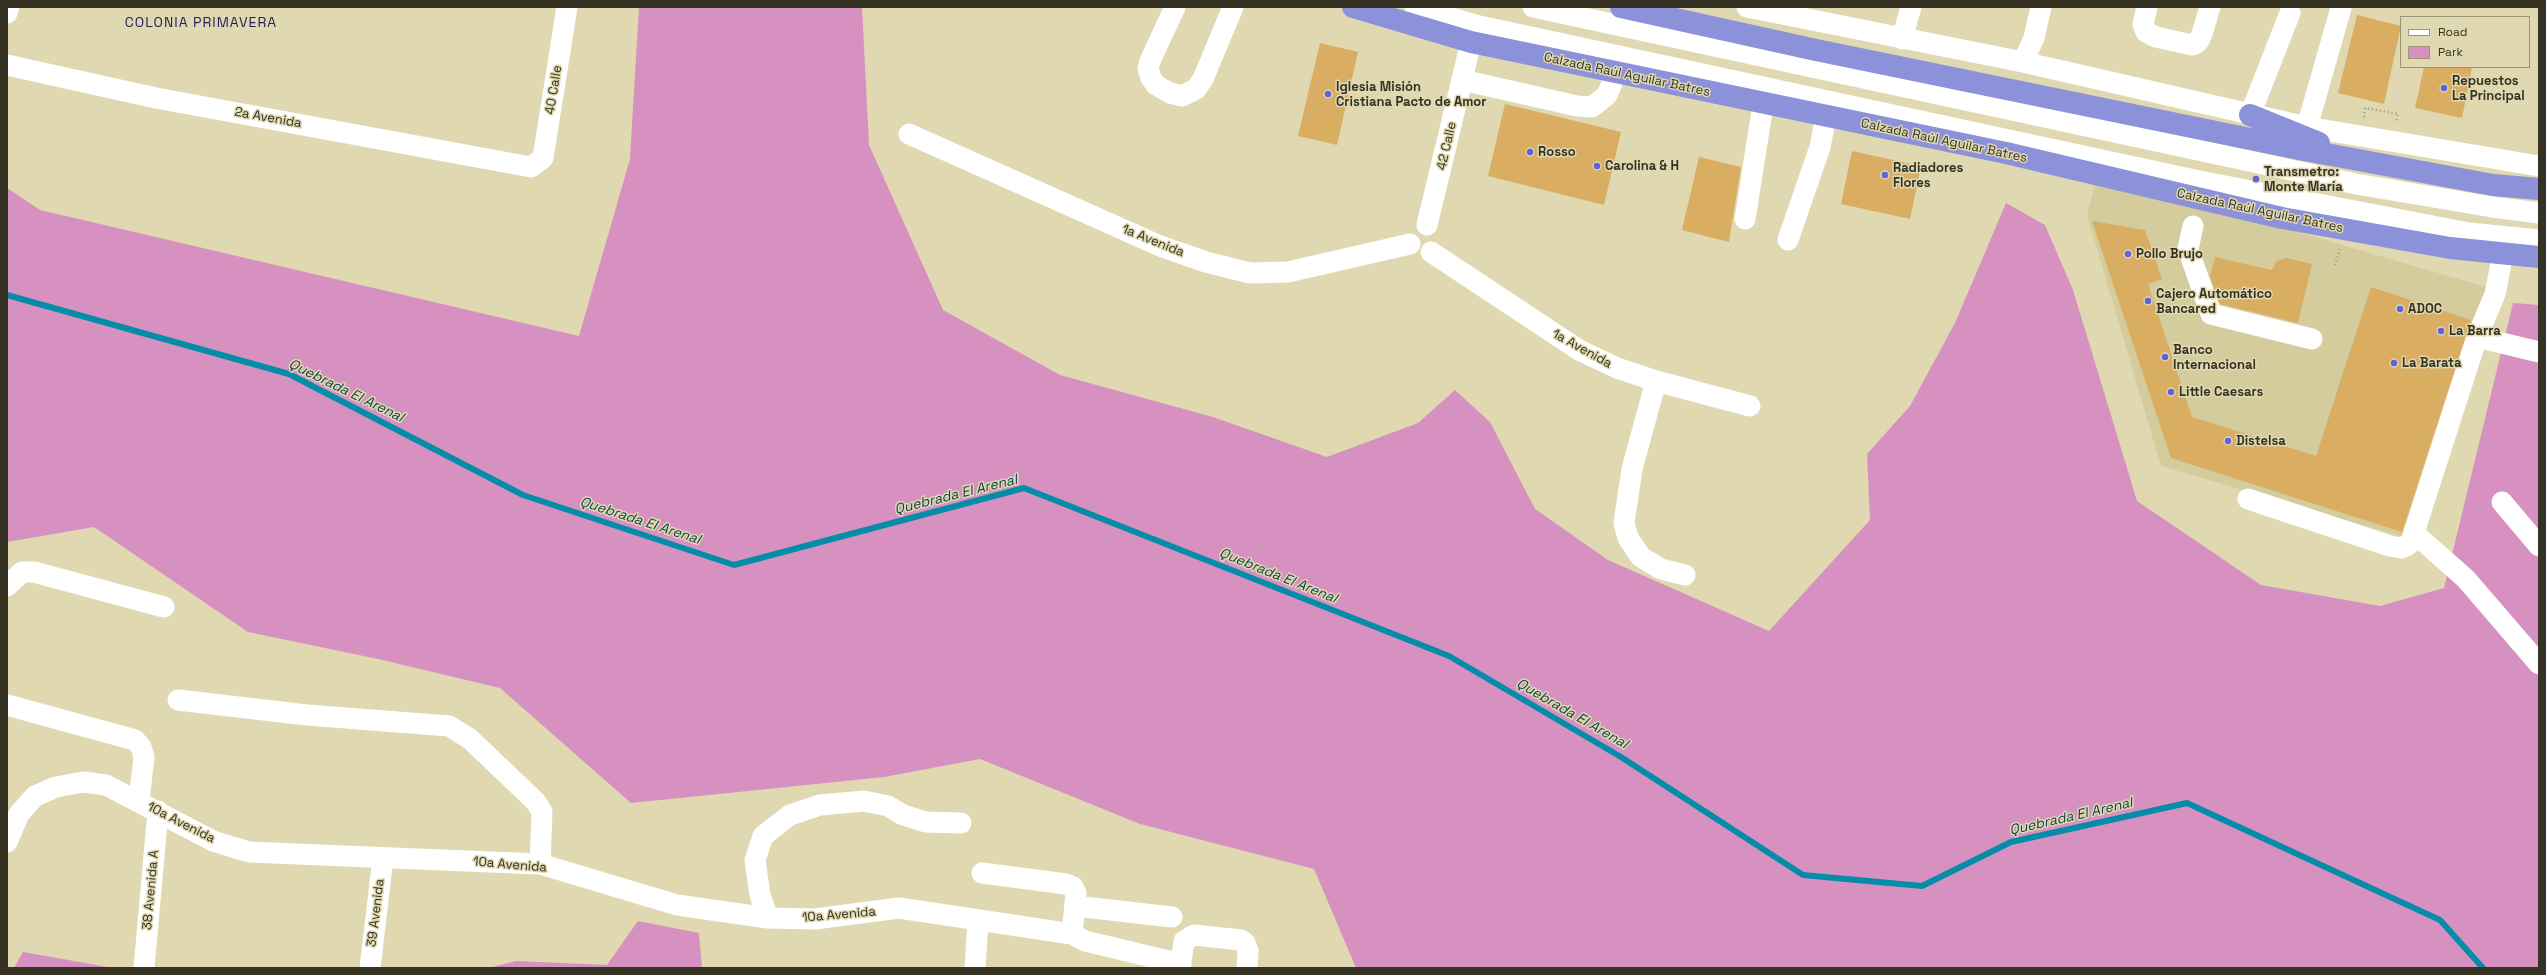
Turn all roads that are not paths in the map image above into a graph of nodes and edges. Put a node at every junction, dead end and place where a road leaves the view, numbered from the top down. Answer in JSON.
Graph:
{"nodes":[{"id":1,"x":8,"y":7,"type":"edge"},
{"id":2,"x":1175,"y":7,"type":"edge"},
{"id":3,"x":1234,"y":7,"type":"edge"},
{"id":4,"x":1353,"y":7,"type":"edge"},
{"id":5,"x":1415,"y":7,"type":"edge"},
{"id":6,"x":1532,"y":7,"type":"edge"},
{"id":7,"x":1621,"y":7,"type":"edge"},
{"id":8,"x":1747,"y":7,"type":"edge"},
{"id":9,"x":1911,"y":7,"type":"edge"},
{"id":10,"x":2041,"y":7,"type":"edge"},
{"id":11,"x":2147,"y":7,"type":"edge"},
{"id":12,"x":2210,"y":7,"type":"edge"},
{"id":13,"x":564,"y":8,"type":"edge"},
{"id":14,"x":2341,"y":8,"type":"edge"},
{"id":15,"x":2290,"y":13,"type":"dead end"},
{"id":16,"x":7,"y":14,"type":"edge"},
{"id":17,"x":1824,"y":15,"type":"edge"},
{"id":18,"x":1902,"y":39,"type":"junction"},
{"id":19,"x":1471,"y":42,"type":"junction"},
{"id":20,"x":1816,"y":50,"type":"junction"},
{"id":21,"x":2022,"y":62,"type":"junction"},
{"id":22,"x":7,"y":65,"type":"edge"},
{"id":23,"x":1616,"y":73,"type":"junction"},
{"id":24,"x":1462,"y":80,"type":"junction"},
{"id":25,"x":1763,"y":105,"type":"junction"},
{"id":26,"x":1826,"y":116,"type":"junction"},
{"id":27,"x":2250,"y":116,"type":"junction"},
{"id":28,"x":2307,"y":127,"type":"junction"},
{"id":29,"x":909,"y":134,"type":"dead end"},
{"id":30,"x":2368,"y":163,"type":"junction"},
{"id":31,"x":2539,"y":166,"type":"edge"},
{"id":32,"x":531,"y":167,"type":"joint"},
{"id":33,"x":2539,"y":189,"type":"edge"},
{"id":34,"x":2539,"y":213,"type":"edge"},
{"id":35,"x":1745,"y":219,"type":"dead end"},
{"id":36,"x":1427,"y":225,"type":"junction"},
{"id":37,"x":2193,"y":226,"type":"dead end"},
{"id":38,"x":1788,"y":240,"type":"dead end"},
{"id":39,"x":2539,"y":240,"type":"edge"},
{"id":40,"x":1410,"y":244,"type":"junction"},
{"id":41,"x":1431,"y":252,"type":"junction"},
{"id":42,"x":2503,"y":254,"type":"junction"},
{"id":43,"x":2539,"y":257,"type":"edge"},
{"id":44,"x":2477,"y":337,"type":"junction"},
{"id":45,"x":2312,"y":339,"type":"dead end"},
{"id":46,"x":2539,"y":352,"type":"edge"},
{"id":47,"x":1656,"y":381,"type":"junction"},
{"id":48,"x":1750,"y":406,"type":"dead end"},
{"id":49,"x":2248,"y":499,"type":"dead end"},
{"id":50,"x":2502,"y":502,"type":"dead end"},
{"id":51,"x":2414,"y":534,"type":"junction"},
{"id":52,"x":2539,"y":546,"type":"edge"},
{"id":53,"x":1685,"y":575,"type":"dead end"},
{"id":54,"x":7,"y":586,"type":"edge"},
{"id":55,"x":164,"y":607,"type":"dead end"},
{"id":56,"x":2539,"y":664,"type":"edge"},
{"id":57,"x":178,"y":700,"type":"dead end"},
{"id":58,"x":7,"y":705,"type":"edge"},
{"id":59,"x":139,"y":801,"type":"junction"},
{"id":60,"x":158,"y":811,"type":"junction"},
{"id":61,"x":961,"y":823,"type":"dead end"},
{"id":62,"x":7,"y":842,"type":"edge"},
{"id":63,"x":383,"y":858,"type":"junction"},
{"id":64,"x":540,"y":864,"type":"junction"},
{"id":65,"x":982,"y":873,"type":"dead end"},
{"id":66,"x":1075,"y":906,"type":"junction"},
{"id":67,"x":1172,"y":917,"type":"dead end"},
{"id":68,"x":768,"y":918,"type":"junction"},
{"id":69,"x":978,"y":922,"type":"junction"},
{"id":70,"x":1072,"y":934,"type":"junction"},
{"id":71,"x":1180,"y":966,"type":"edge"},
{"id":72,"x":144,"y":968,"type":"edge"},
{"id":73,"x":370,"y":968,"type":"edge"},
{"id":74,"x":975,"y":968,"type":"edge"},
{"id":75,"x":1247,"y":968,"type":"edge"}],
"edges":[{"from":1,"to":16,"type":"street"},
{"from":2,"to":3,"type":"street"},
{"from":4,"to":19,"type":"highway","name":"Calzada Raúl Aguilar Batres"},
{"from":5,"to":39,"type":"street"},
{"from":6,"to":34,"type":"street"},
{"from":7,"to":20,"type":"highway"},
{"from":8,"to":17,"type":"street"},
{"from":9,"to":18,"type":"street"},
{"from":10,"to":21,"type":"street"},
{"from":11,"to":12,"type":"street"},
{"from":13,"to":32,"type":"street","name":"40 Calle"},
{"from":14,"to":28,"type":"street"},
{"from":15,"to":27,"type":"street"},
{"from":17,"to":18,"type":"street"},
{"from":17,"to":20,"type":"street"},
{"from":18,"to":21,"type":"street"},
{"from":19,"to":23,"type":"highway","name":"Calzada Raúl Aguilar Batres"},
{"from":19,"to":24,"type":"street","name":"42 Calle"},
{"from":20,"to":30,"type":"highway"},
{"from":21,"to":27,"type":"street"},
{"from":22,"to":32,"type":"street","name":"2a Avenida"},
{"from":23,"to":24,"type":"street"},
{"from":23,"to":25,"type":"highway","name":"Calzada Raúl Aguilar Batres"},
{"from":24,"to":36,"type":"street","name":"42 Calle"},
{"from":25,"to":26,"type":"highway","name":"Calzada Raúl Aguilar Batres"},
{"from":25,"to":35,"type":"street"},
{"from":26,"to":38,"type":"street"},
{"from":26,"to":42,"type":"highway","name":"Calzada Raúl Aguilar Batres"},
{"from":27,"to":28,"type":"street"},
{"from":27,"to":30,"type":"highway"},
{"from":28,"to":31,"type":"street"},
{"from":29,"to":40,"type":"street","name":"1a Avenida"},
{"from":30,"to":33,"type":"highway"},
{"from":36,"to":40,"type":"street"},
{"from":36,"to":41,"type":"street"},
{"from":37,"to":45,"type":"street"},
{"from":40,"to":41,"type":"street"},
{"from":41,"to":47,"type":"street","name":"1a Avenida"},
{"from":42,"to":43,"type":"highway","name":"Calzada Raúl Aguilar Batres"},
{"from":42,"to":44,"type":"street"},
{"from":44,"to":46,"type":"street"},
{"from":44,"to":51,"type":"street"},
{"from":47,"to":48,"type":"street","name":"1a Avenida"},
{"from":47,"to":53,"type":"street"},
{"from":49,"to":51,"type":"street"},
{"from":50,"to":52,"type":"street"},
{"from":51,"to":56,"type":"street"},
{"from":54,"to":55,"type":"street"},
{"from":57,"to":64,"type":"street"},
{"from":58,"to":59,"type":"street"},
{"from":59,"to":60,"type":"street","name":"10a Avenida"},
{"from":59,"to":62,"type":"street","name":"10a Avenida"},
{"from":60,"to":63,"type":"street","name":"10a Avenida"},
{"from":60,"to":72,"type":"street","name":"38 Avenida A"},
{"from":61,"to":68,"type":"street"},
{"from":63,"to":64,"type":"street","name":"10a Avenida"},
{"from":63,"to":73,"type":"street","name":"39 Avenida"},
{"from":64,"to":68,"type":"street","name":"10a Avenida"},
{"from":65,"to":66,"type":"street"},
{"from":66,"to":67,"type":"street"},
{"from":66,"to":70,"type":"street"},
{"from":68,"to":69,"type":"street","name":"10a Avenida"},
{"from":69,"to":70,"type":"street","name":"10a Avenida"},
{"from":69,"to":74,"type":"street"},
{"from":70,"to":71,"type":"street","name":"10a Avenida"},
{"from":71,"to":75,"type":"street"}]}
